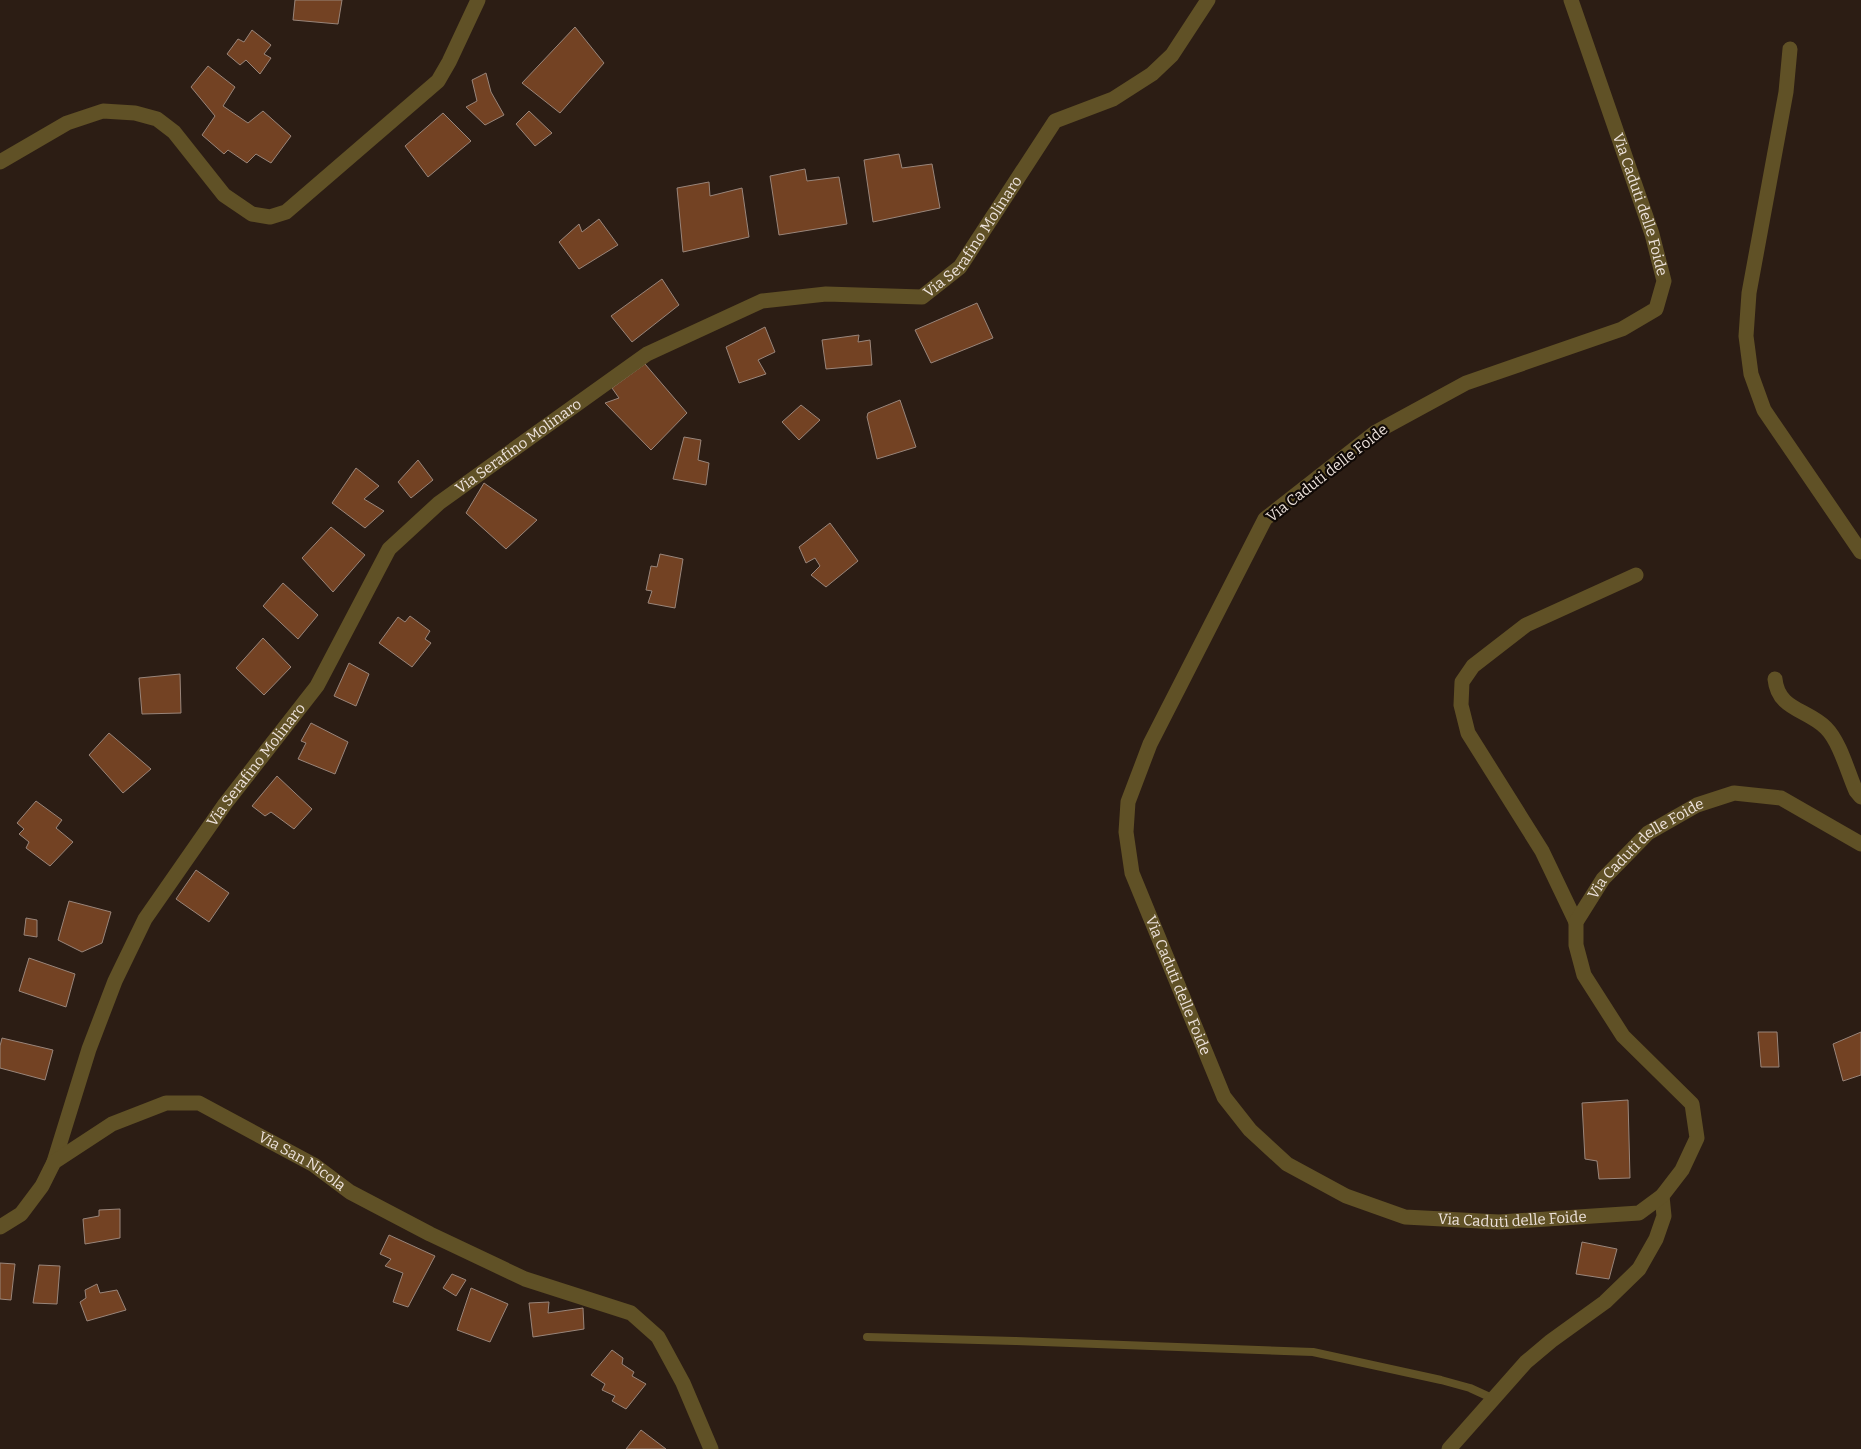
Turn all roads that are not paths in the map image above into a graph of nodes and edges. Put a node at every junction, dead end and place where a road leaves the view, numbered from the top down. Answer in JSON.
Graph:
{"nodes":[{"id":1,"x":478,"y":0,"type":"edge"},
{"id":2,"x":1208,"y":0,"type":"edge"},
{"id":3,"x":1571,"y":0,"type":"edge"},
{"id":4,"x":1790,"y":49,"type":"dead end"},
{"id":5,"x":0,"y":162,"type":"edge"},
{"id":6,"x":1861,"y":552,"type":"edge"},
{"id":7,"x":1636,"y":575,"type":"dead end"},
{"id":8,"x":1775,"y":679,"type":"dead end"},
{"id":9,"x":1861,"y":797,"type":"edge"},
{"id":10,"x":1861,"y":844,"type":"edge"},
{"id":11,"x":1576,"y":922,"type":"junction"},
{"id":12,"x":54,"y":1162,"type":"junction"},
{"id":13,"x":1662,"y":1196,"type":"junction"},
{"id":14,"x":0,"y":1227,"type":"edge"},
{"id":15,"x":868,"y":1337,"type":"dead end"},
{"id":16,"x":1494,"y":1399,"type":"junction"},
{"id":17,"x":711,"y":1449,"type":"edge"},
{"id":18,"x":1449,"y":1449,"type":"edge"}],
"edges":[{"from":1,"to":5,"type":"street"},
{"from":2,"to":12,"type":"street","name":"Via Serafino Molinaro"},
{"from":3,"to":13,"type":"street","name":"Via Caduti delle Foide"},
{"from":4,"to":6,"type":"street"},
{"from":7,"to":11,"type":"street"},
{"from":8,"to":9,"type":"street"},
{"from":10,"to":11,"type":"street","name":"Via Caduti delle Foide"},
{"from":11,"to":13,"type":"street","name":"Via Caduti delle Foide"},
{"from":12,"to":14,"type":"street"},
{"from":12,"to":17,"type":"street","name":"Via San Nicola"},
{"from":13,"to":16,"type":"street"},
{"from":15,"to":16,"type":"lane"},
{"from":16,"to":18,"type":"street"}]}
